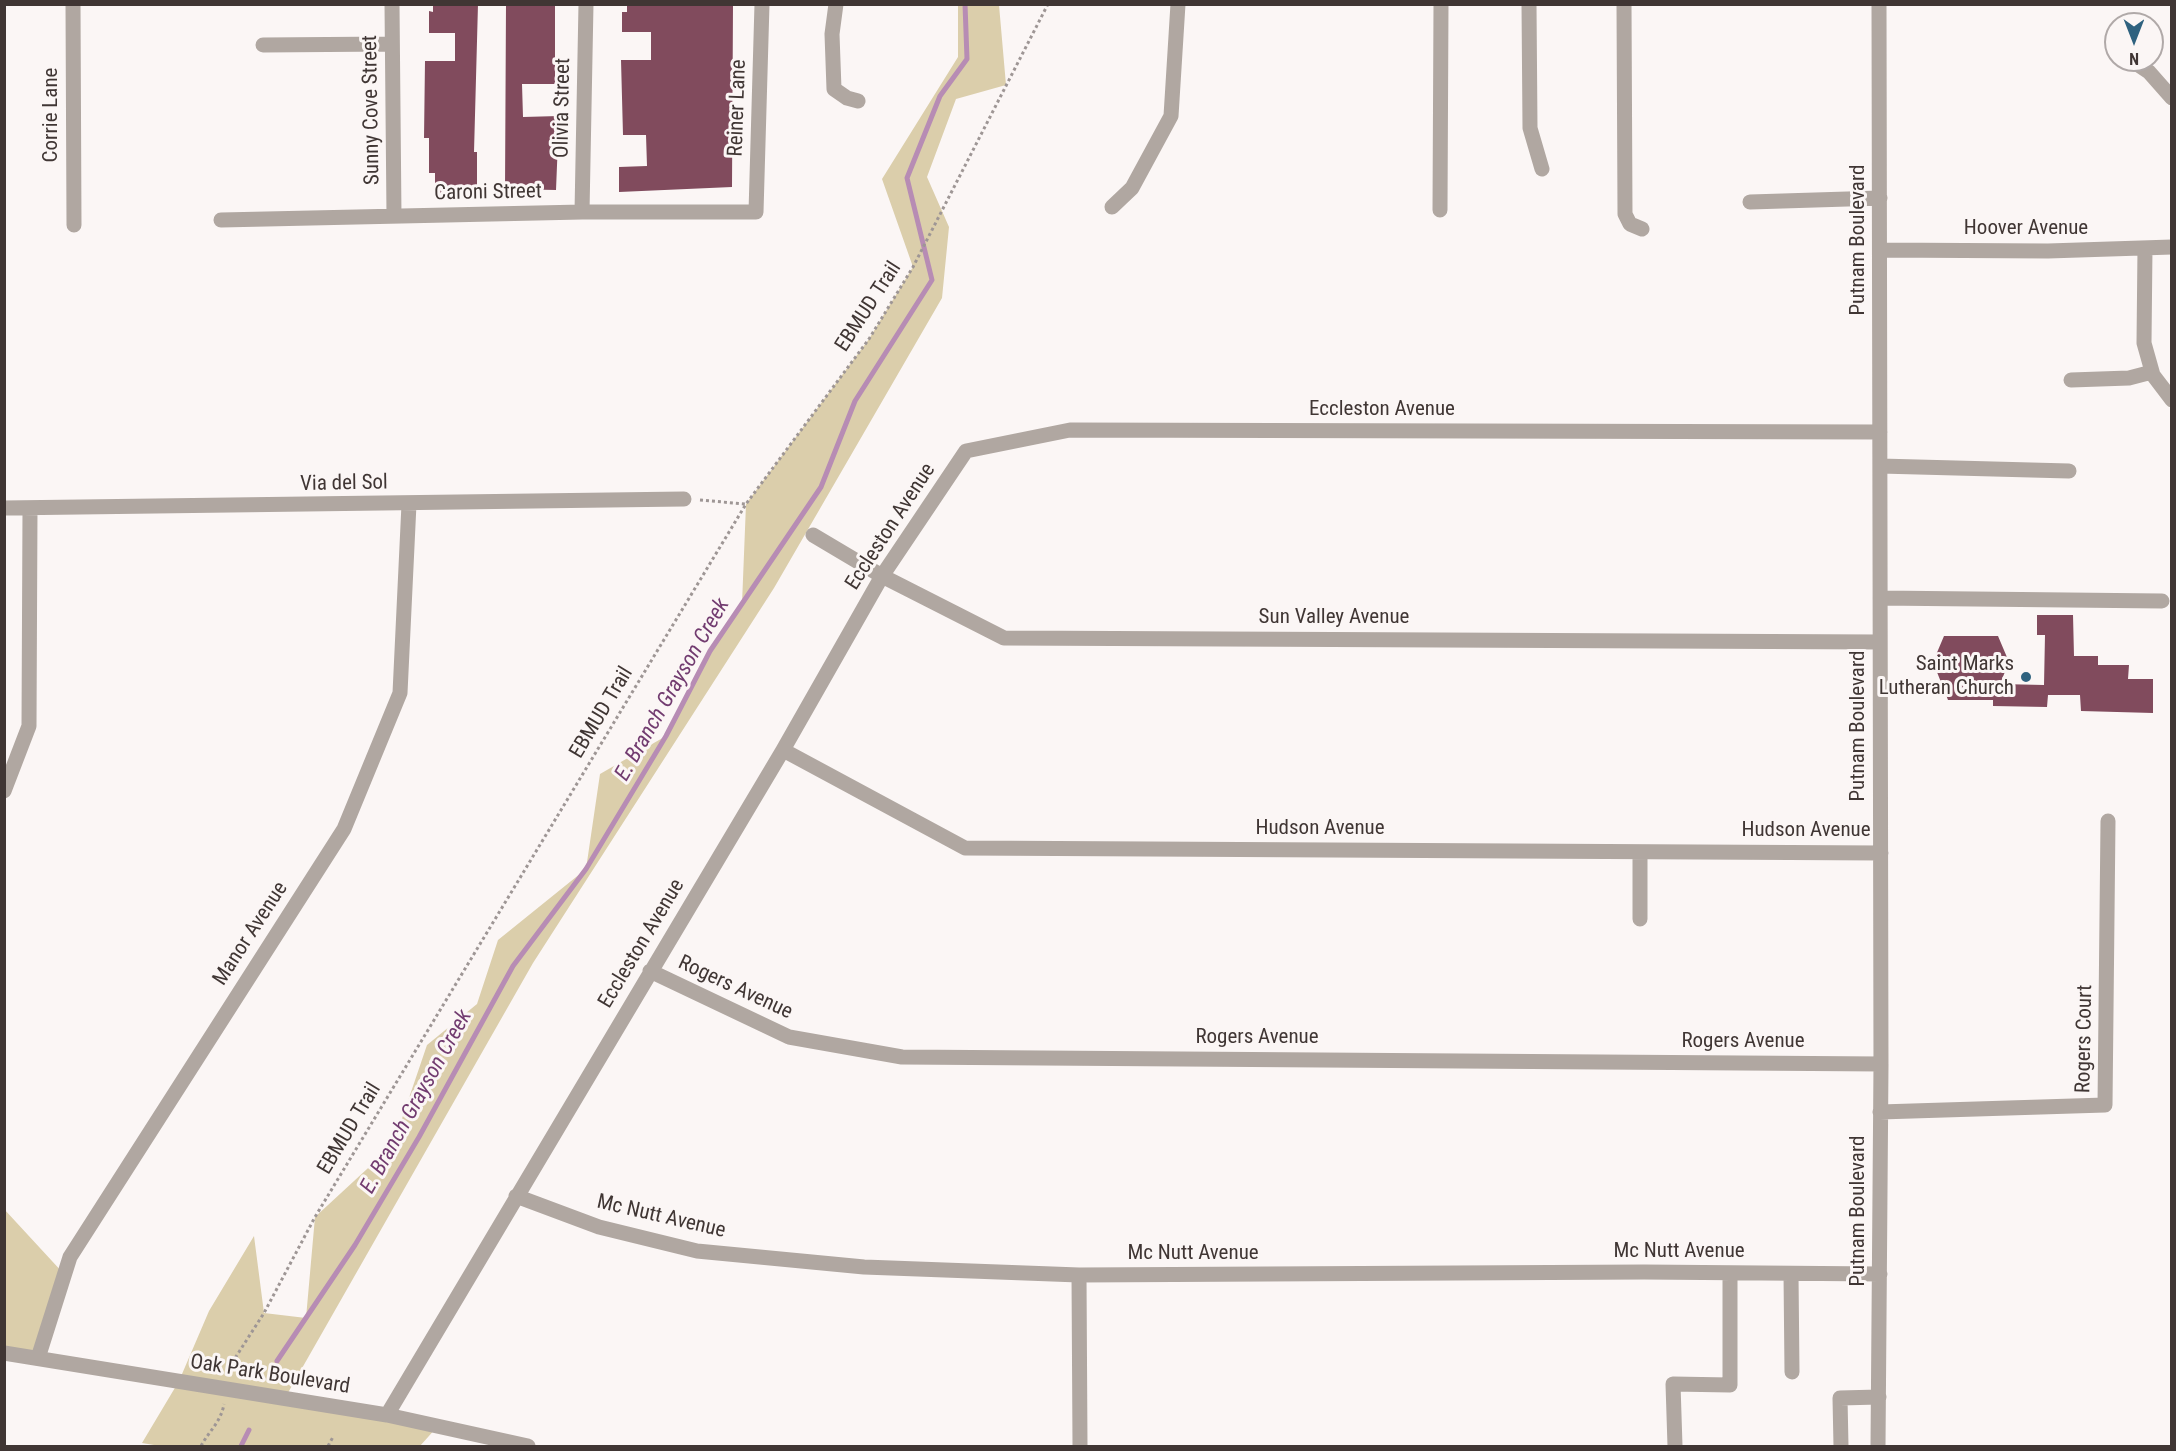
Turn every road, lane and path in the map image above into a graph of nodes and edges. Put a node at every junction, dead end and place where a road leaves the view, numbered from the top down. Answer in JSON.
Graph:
{"nodes":[{"id":1,"x":73,"y":4,"type":"edge"},
{"id":2,"x":392,"y":4,"type":"edge"},
{"id":3,"x":586,"y":4,"type":"edge"},
{"id":4,"x":762,"y":4,"type":"edge"},
{"id":5,"x":836,"y":4,"type":"edge"},
{"id":6,"x":1048,"y":4,"type":"edge"},
{"id":7,"x":1178,"y":4,"type":"edge"},
{"id":8,"x":1441,"y":4,"type":"edge"},
{"id":9,"x":1528,"y":4,"type":"edge"},
{"id":10,"x":1624,"y":4,"type":"edge"},
{"id":11,"x":1879,"y":4,"type":"edge"},
{"id":12,"x":392,"y":44,"type":"junction"},
{"id":13,"x":263,"y":45,"type":"dead end"},
{"id":14,"x":2149,"y":72,"type":"edge"},
{"id":15,"x":2172,"y":98,"type":"edge"},
{"id":16,"x":858,"y":101,"type":"dead end"},
{"id":17,"x":1542,"y":169,"type":"dead end"},
{"id":18,"x":1880,"y":198,"type":"junction"},
{"id":19,"x":1750,"y":202,"type":"dead end"},
{"id":20,"x":1112,"y":207,"type":"dead end"},
{"id":21,"x":1440,"y":210,"type":"dead end"},
{"id":22,"x":582,"y":212,"type":"junction"},
{"id":23,"x":756,"y":212,"type":"joint"},
{"id":24,"x":394,"y":216,"type":"junction"},
{"id":25,"x":221,"y":220,"type":"dead end"},
{"id":26,"x":74,"y":225,"type":"dead end"},
{"id":27,"x":1642,"y":229,"type":"dead end"},
{"id":28,"x":2172,"y":247,"type":"edge"},
{"id":29,"x":2145,"y":248,"type":"junction"},
{"id":30,"x":1880,"y":250,"type":"junction"},
{"id":31,"x":2152,"y":372,"type":"junction"},
{"id":32,"x":2071,"y":380,"type":"dead end"},
{"id":33,"x":2172,"y":399,"type":"edge"},
{"id":34,"x":1880,"y":432,"type":"junction"},
{"id":35,"x":1880,"y":466,"type":"junction"},
{"id":36,"x":2070,"y":471,"type":"dead end"},
{"id":37,"x":684,"y":499,"type":"joint"},
{"id":38,"x":409,"y":504,"type":"junction"},
{"id":39,"x":746,"y":504,"type":"junction"},
{"id":40,"x":4,"y":508,"type":"edge"},
{"id":41,"x":30,"y":508,"type":"junction"},
{"id":42,"x":813,"y":535,"type":"dead end"},
{"id":43,"x":882,"y":576,"type":"junction"},
{"id":44,"x":1880,"y":598,"type":"junction"},
{"id":45,"x":2162,"y":601,"type":"dead end"},
{"id":46,"x":1880,"y":642,"type":"junction"},
{"id":47,"x":783,"y":750,"type":"junction"},
{"id":48,"x":4,"y":790,"type":"edge"},
{"id":49,"x":2108,"y":821,"type":"dead end"},
{"id":50,"x":1640,"y":852,"type":"junction"},
{"id":51,"x":1881,"y":853,"type":"junction"},
{"id":52,"x":1640,"y":919,"type":"dead end"},
{"id":53,"x":650,"y":971,"type":"junction"},
{"id":54,"x":1881,"y":1064,"type":"junction"},
{"id":55,"x":1880,"y":1112,"type":"junction"},
{"id":56,"x":516,"y":1196,"type":"junction"},
{"id":57,"x":1730,"y":1273,"type":"junction"},
{"id":58,"x":1791,"y":1274,"type":"junction"},
{"id":59,"x":1880,"y":1274,"type":"junction"},
{"id":60,"x":1078,"y":1275,"type":"junction"},
{"id":61,"x":4,"y":1353,"type":"edge"},
{"id":62,"x":38,"y":1358,"type":"junction"},
{"id":63,"x":1792,"y":1371,"type":"dead end"},
{"id":64,"x":226,"y":1390,"type":"junction"},
{"id":65,"x":1879,"y":1397,"type":"junction"},
{"id":66,"x":387,"y":1415,"type":"junction"},
{"id":67,"x":333,"y":1437,"type":"dead end"},
{"id":68,"x":201,"y":1446,"type":"edge"},
{"id":69,"x":328,"y":1446,"type":"edge"},
{"id":70,"x":528,"y":1446,"type":"edge"},
{"id":71,"x":1080,"y":1446,"type":"edge"},
{"id":72,"x":1675,"y":1446,"type":"edge"},
{"id":73,"x":1841,"y":1446,"type":"edge"},
{"id":74,"x":1878,"y":1446,"type":"edge"}],
"edges":[{"from":1,"to":26,"type":"street","name":"Corrie Lane"},
{"from":2,"to":12,"type":"street","name":"Sunny Cove Street"},
{"from":3,"to":22,"type":"street","name":"Olivia Street"},
{"from":4,"to":23,"type":"street","name":"Reiner Lane"},
{"from":5,"to":16,"type":"street"},
{"from":6,"to":39,"type":"path","name":"EBMUD Trail"},
{"from":7,"to":20,"type":"street"},
{"from":8,"to":21,"type":"street"},
{"from":9,"to":17,"type":"street"},
{"from":10,"to":27,"type":"street"},
{"from":11,"to":18,"type":"street","name":"Putnam Boulevard"},
{"from":12,"to":13,"type":"street"},
{"from":12,"to":24,"type":"street","name":"Sunny Cove Street"},
{"from":14,"to":15,"type":"street"},
{"from":18,"to":19,"type":"street"},
{"from":18,"to":30,"type":"street","name":"Putnam Boulevard"},
{"from":22,"to":23,"type":"street","name":"Caroni Street"},
{"from":22,"to":24,"type":"street","name":"Caroni Street"},
{"from":24,"to":25,"type":"street","name":"Caroni Street"},
{"from":28,"to":29,"type":"street","name":"Hoover Avenue"},
{"from":29,"to":30,"type":"street","name":"Hoover Avenue"},
{"from":29,"to":31,"type":"street"},
{"from":30,"to":34,"type":"street","name":"Putnam Boulevard"},
{"from":31,"to":32,"type":"street"},
{"from":31,"to":33,"type":"street"},
{"from":34,"to":35,"type":"street","name":"Putnam Boulevard"},
{"from":34,"to":43,"type":"street","name":"Eccleston Avenue"},
{"from":35,"to":36,"type":"street"},
{"from":35,"to":44,"type":"street","name":"Putnam Boulevard"},
{"from":37,"to":38,"type":"street","name":"Via del Sol"},
{"from":37,"to":39,"type":"path"},
{"from":38,"to":41,"type":"street","name":"Via del Sol"},
{"from":38,"to":62,"type":"street","name":"Manor Avenue"},
{"from":39,"to":64,"type":"path","name":"EBMUD Trail"},
{"from":40,"to":41,"type":"street","name":"Via del Sol"},
{"from":41,"to":48,"type":"street"},
{"from":42,"to":43,"type":"street","name":"Sun Valley Avenue"},
{"from":43,"to":46,"type":"street","name":"Sun Valley Avenue"},
{"from":43,"to":47,"type":"street","name":"Eccleston Avenue"},
{"from":44,"to":45,"type":"street"},
{"from":44,"to":46,"type":"street","name":"Putnam Boulevard"},
{"from":46,"to":51,"type":"street","name":"Putnam Boulevard"},
{"from":47,"to":50,"type":"street","name":"Hudson Avenue"},
{"from":47,"to":53,"type":"street","name":"Eccleston Avenue"},
{"from":49,"to":55,"type":"street","name":"Rogers Court"},
{"from":50,"to":51,"type":"street","name":"Hudson Avenue"},
{"from":50,"to":52,"type":"street"},
{"from":51,"to":54,"type":"street","name":"Putnam Boulevard"},
{"from":53,"to":54,"type":"street","name":"Rogers Avenue"},
{"from":53,"to":56,"type":"street","name":"Eccleston Avenue"},
{"from":54,"to":55,"type":"street","name":"Putnam Boulevard"},
{"from":55,"to":59,"type":"street","name":"Putnam Boulevard"},
{"from":56,"to":60,"type":"street","name":"Mc Nutt Avenue"},
{"from":56,"to":66,"type":"street","name":"Eccleston Avenue"},
{"from":57,"to":58,"type":"street","name":"Mc Nutt Avenue"},
{"from":57,"to":60,"type":"street","name":"Mc Nutt Avenue"},
{"from":57,"to":72,"type":"street"},
{"from":58,"to":59,"type":"street","name":"Mc Nutt Avenue"},
{"from":58,"to":63,"type":"street"},
{"from":59,"to":65,"type":"street","name":"Putnam Boulevard"},
{"from":60,"to":71,"type":"street"},
{"from":61,"to":62,"type":"street","name":"Oak Park Boulevard"},
{"from":62,"to":64,"type":"street","name":"Oak Park Boulevard"},
{"from":64,"to":66,"type":"street","name":"Oak Park Boulevard"},
{"from":64,"to":68,"type":"path","name":"EBMUD Trail"},
{"from":65,"to":73,"type":"street"},
{"from":65,"to":74,"type":"street","name":"Putnam Boulevard"},
{"from":66,"to":70,"type":"street","name":"Oak Park Boulevard"},
{"from":67,"to":69,"type":"path"}]}
